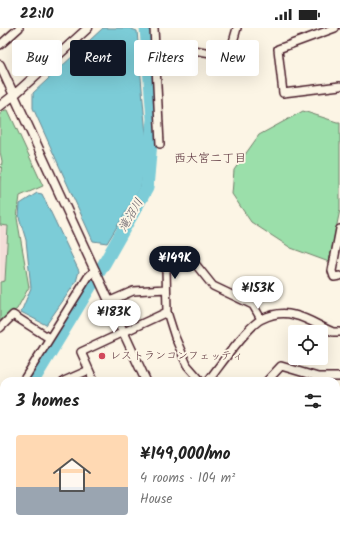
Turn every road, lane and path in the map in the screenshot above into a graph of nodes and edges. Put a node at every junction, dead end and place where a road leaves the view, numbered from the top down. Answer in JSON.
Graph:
{"nodes":[{"id":1,"x":19,"y":28,"type":"edge"},
{"id":2,"x":88,"y":28,"type":"edge"},
{"id":3,"x":154,"y":28,"type":"edge"},
{"id":4,"x":237,"y":28,"type":"edge"},
{"id":5,"x":335,"y":28,"type":"edge"},
{"id":6,"x":155,"y":40,"type":"edge"},
{"id":7,"x":0,"y":45,"type":"edge"},
{"id":8,"x":198,"y":51,"type":"edge"},
{"id":9,"x":0,"y":65,"type":"edge"},
{"id":10,"x":157,"y":76,"type":"edge"},
{"id":11,"x":340,"y":86,"type":"edge"},
{"id":12,"x":14,"y":95,"type":"junction"},
{"id":13,"x":0,"y":106,"type":"edge"},
{"id":14,"x":160,"y":144,"type":"dead end"},
{"id":15,"x":340,"y":229,"type":"edge"},
{"id":16,"x":97,"y":273,"type":"junction"},
{"id":17,"x":340,"y":276,"type":"edge"},
{"id":18,"x":166,"y":289,"type":"junction"},
{"id":19,"x":110,"y":301,"type":"junction"},
{"id":20,"x":167,"y":312,"type":"junction"},
{"id":21,"x":261,"y":319,"type":"junction"},
{"id":22,"x":0,"y":328,"type":"edge"},
{"id":23,"x":124,"y":332,"type":"junction"},
{"id":24,"x":340,"y":332,"type":"edge"},
{"id":25,"x":49,"y":338,"type":"junction"},
{"id":26,"x":89,"y":370,"type":"junction"},
{"id":27,"x":25,"y":377,"type":"edge"},
{"id":28,"x":73,"y":377,"type":"edge"},
{"id":29,"x":92,"y":377,"type":"edge"},
{"id":30,"x":144,"y":377,"type":"edge"},
{"id":31,"x":198,"y":377,"type":"edge"},
{"id":32,"x":211,"y":377,"type":"edge"},
{"id":33,"x":271,"y":377,"type":"edge"},
{"id":34,"x":318,"y":377,"type":"edge"},
{"id":35,"x":318,"y":377,"type":"edge"},
{"id":36,"x":340,"y":377,"type":"edge"}],
"edges":[{"from":1,"to":7,"type":"street"},
{"from":2,"to":12,"type":"street"},
{"from":3,"to":6,"type":"street"},
{"from":4,"to":8,"type":"street"},
{"from":5,"to":11,"type":"street"},
{"from":9,"to":12,"type":"street"},
{"from":10,"to":14,"type":"street"},
{"from":12,"to":13,"type":"street"},
{"from":12,"to":16,"type":"street"},
{"from":15,"to":17,"type":"street"},
{"from":16,"to":19,"type":"street"},
{"from":16,"to":25,"type":"street"},
{"from":18,"to":19,"type":"street"},
{"from":18,"to":20,"type":"street"},
{"from":18,"to":21,"type":"street"},
{"from":19,"to":23,"type":"street"},
{"from":20,"to":23,"type":"street"},
{"from":20,"to":31,"type":"street"},
{"from":21,"to":24,"type":"street"},
{"from":21,"to":32,"type":"street"},
{"from":22,"to":25,"type":"street"},
{"from":23,"to":26,"type":"street"},
{"from":23,"to":30,"type":"street"},
{"from":25,"to":27,"type":"street"},
{"from":26,"to":28,"type":"street"},
{"from":26,"to":29,"type":"street"},
{"from":33,"to":35,"type":"street"},
{"from":34,"to":36,"type":"street"}]}
